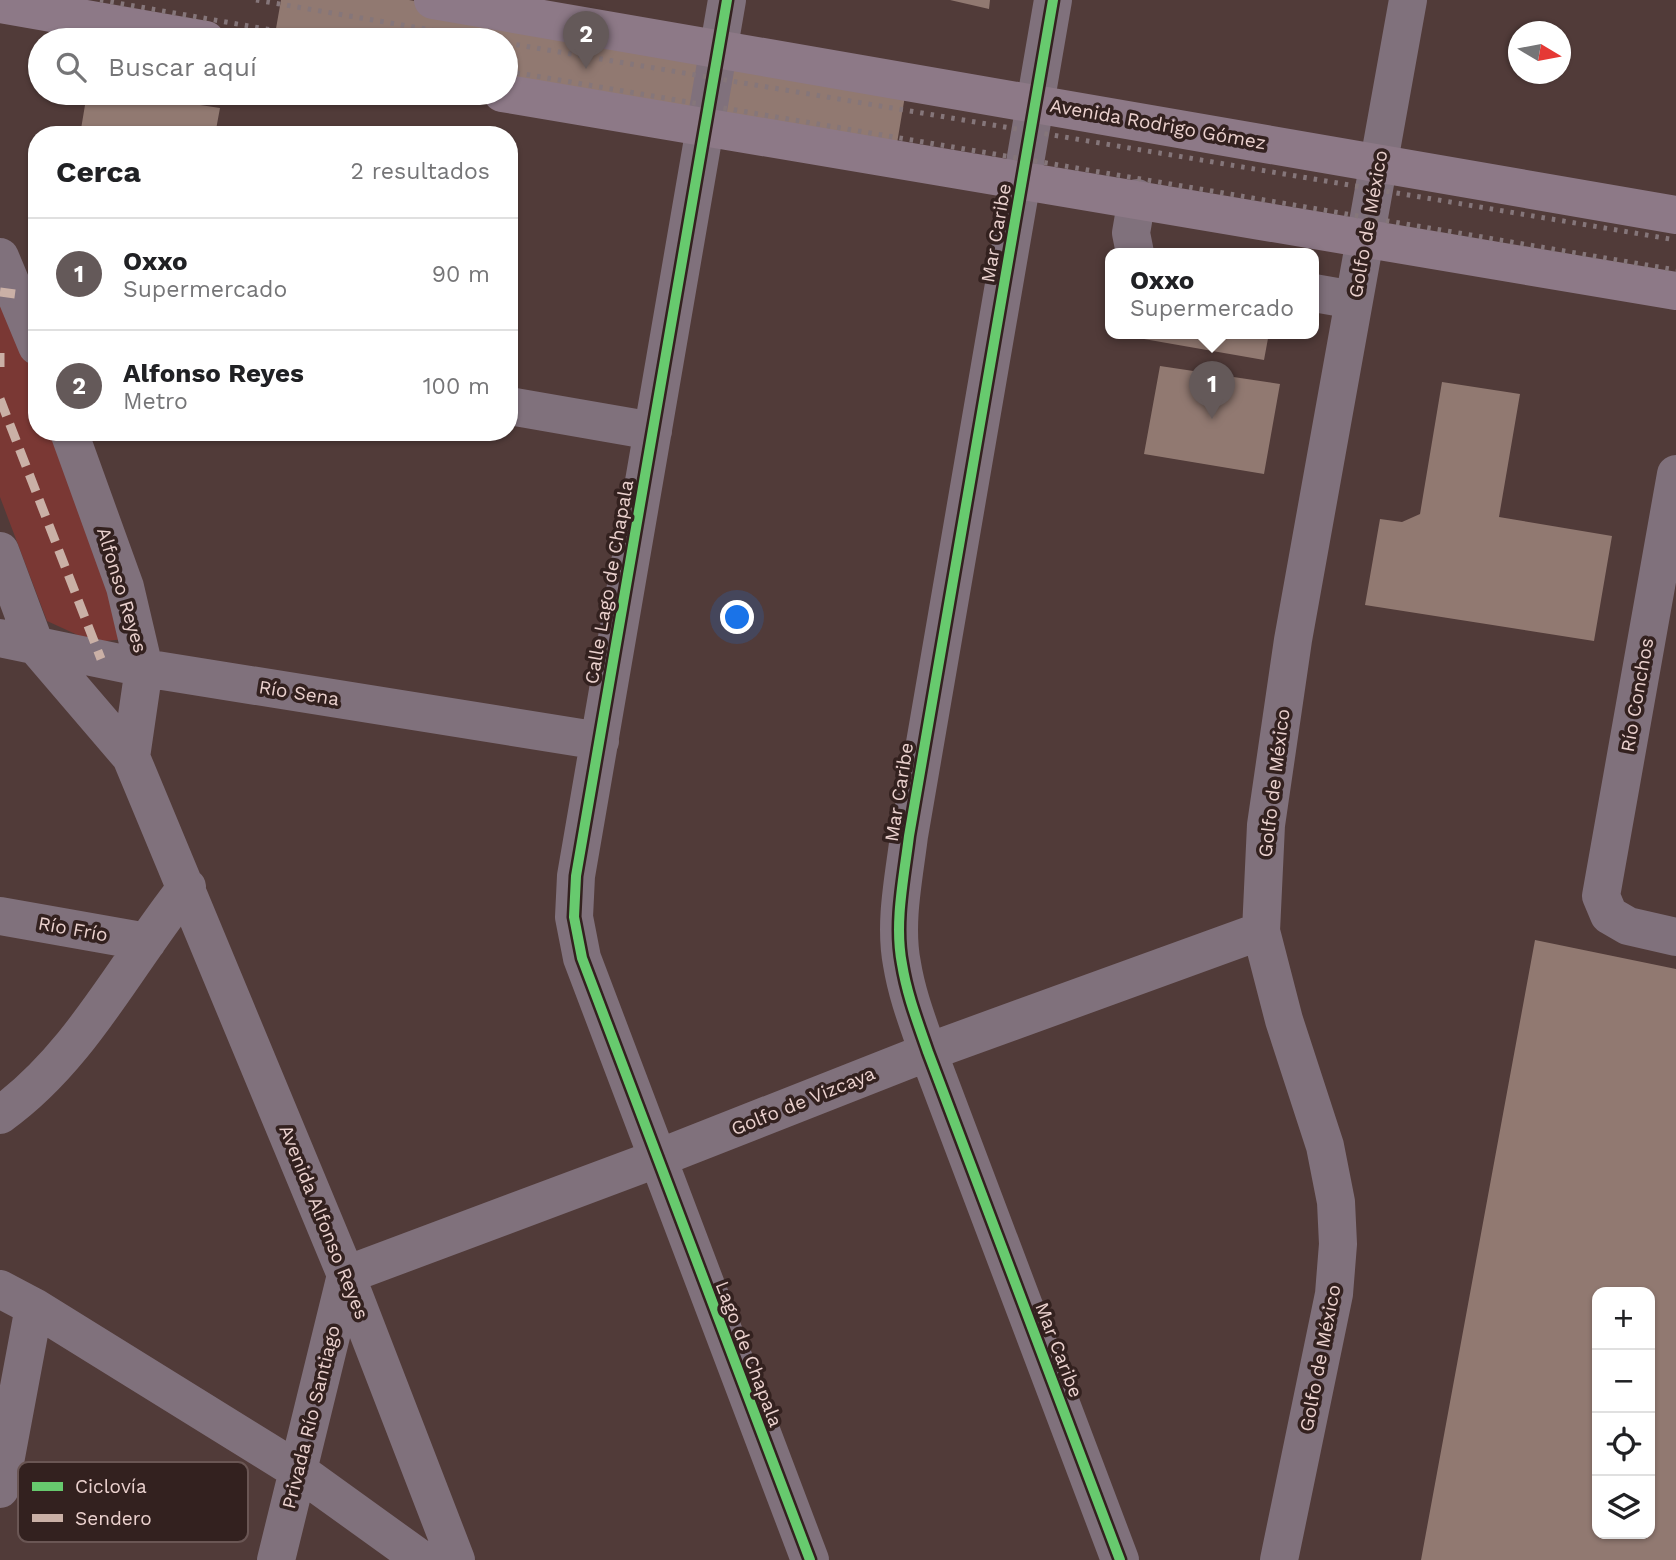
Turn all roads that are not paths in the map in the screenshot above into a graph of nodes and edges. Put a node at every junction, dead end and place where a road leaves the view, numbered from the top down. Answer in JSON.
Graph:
{"nodes":[{"id":1,"x":433,"y":0,"type":"edge"},
{"id":2,"x":727,"y":0,"type":"edge"},
{"id":3,"x":1053,"y":0,"type":"edge"},
{"id":4,"x":1408,"y":0,"type":"edge"},
{"id":5,"x":0,"y":4,"type":"edge"},
{"id":6,"x":115,"y":12,"type":"edge"},
{"id":7,"x":167,"y":28,"type":"edge"},
{"id":8,"x":719,"y":49,"type":"junction"},
{"id":9,"x":518,"y":96,"type":"edge"},
{"id":10,"x":1036,"y":103,"type":"junction"},
{"id":11,"x":705,"y":129,"type":"junction"},
{"id":12,"x":1378,"y":163,"type":"junction"},
{"id":13,"x":1023,"y":180,"type":"junction"},
{"id":14,"x":1137,"y":198,"type":"junction"},
{"id":15,"x":1676,"y":215,"type":"edge"},
{"id":16,"x":1366,"y":237,"type":"junction"},
{"id":17,"x":1134,"y":248,"type":"edge"},
{"id":18,"x":0,"y":257,"type":"edge"},
{"id":19,"x":1676,"y":291,"type":"edge"},
{"id":20,"x":1319,"y":294,"type":"edge"},
{"id":21,"x":1354,"y":300,"type":"junction"},
{"id":22,"x":28,"y":319,"type":"edge"},
{"id":23,"x":518,"y":408,"type":"edge"},
{"id":24,"x":653,"y":430,"type":"junction"},
{"id":25,"x":72,"y":441,"type":"edge"},
{"id":26,"x":1676,"y":474,"type":"edge"},
{"id":27,"x":0,"y":551,"type":"edge"},
{"id":28,"x":1664,"y":617,"type":"edge"},
{"id":29,"x":18,"y":642,"type":"edge"},
{"id":30,"x":144,"y":667,"type":"junction"},
{"id":31,"x":600,"y":741,"type":"junction"},
{"id":32,"x":131,"y":757,"type":"junction"},
{"id":33,"x":187,"y":887,"type":"junction"},
{"id":34,"x":0,"y":916,"type":"edge"},
{"id":35,"x":1261,"y":931,"type":"junction"},
{"id":36,"x":1676,"y":937,"type":"edge"},
{"id":37,"x":147,"y":942,"type":"junction"},
{"id":38,"x":928,"y":1052,"type":"junction"},
{"id":39,"x":0,"y":1115,"type":"edge"},
{"id":40,"x":656,"y":1159,"type":"junction"},
{"id":41,"x":346,"y":1275,"type":"junction"},
{"id":42,"x":0,"y":1289,"type":"edge"},
{"id":43,"x":34,"y":1307,"type":"junction"},
{"id":44,"x":297,"y":1469,"type":"junction"},
{"id":45,"x":0,"y":1489,"type":"edge"},
{"id":46,"x":276,"y":1560,"type":"edge"},
{"id":47,"x":422,"y":1560,"type":"edge"},
{"id":48,"x":456,"y":1560,"type":"edge"},
{"id":49,"x":810,"y":1560,"type":"edge"},
{"id":50,"x":1120,"y":1560,"type":"edge"},
{"id":51,"x":1279,"y":1560,"type":"edge"}],
"edges":[{"from":1,"to":8,"type":"main road","name":"Avenida Rodrigo Gómez"},
{"from":2,"to":8,"type":"street","name":"Calle Lago de Chapala"},
{"from":3,"to":10,"type":"street","name":"Mar Caribe"},
{"from":4,"to":12,"type":"street","name":"Golfo de México"},
{"from":5,"to":6,"type":"main road"},
{"from":6,"to":7,"type":"main road"},
{"from":8,"to":10,"type":"main road","name":"Avenida Rodrigo Gómez"},
{"from":8,"to":11,"type":"street","name":"Calle Lago de Chapala"},
{"from":9,"to":11,"type":"main road"},
{"from":10,"to":12,"type":"main road","name":"Avenida Rodrigo Gómez"},
{"from":10,"to":13,"type":"street","name":"Mar Caribe"},
{"from":11,"to":13,"type":"main road"},
{"from":11,"to":24,"type":"street","name":"Calle Lago de Chapala"},
{"from":12,"to":15,"type":"main road","name":"Avenida Rodrigo Gómez"},
{"from":12,"to":16,"type":"street","name":"Golfo de México"},
{"from":13,"to":14,"type":"main road"},
{"from":13,"to":38,"type":"street","name":"Mar Caribe"},
{"from":14,"to":16,"type":"main road"},
{"from":14,"to":17,"type":"street"},
{"from":16,"to":19,"type":"main road"},
{"from":16,"to":21,"type":"street","name":"Golfo de México"},
{"from":18,"to":22,"type":"street"},
{"from":20,"to":21,"type":"street"},
{"from":21,"to":35,"type":"street","name":"Golfo de México"},
{"from":23,"to":24,"type":"street"},
{"from":24,"to":31,"type":"street","name":"Calle Lago de Chapala"},
{"from":25,"to":30,"type":"street","name":"Alfonso Reyes"},
{"from":26,"to":28,"type":"street","name":"Río Conchos"},
{"from":27,"to":29,"type":"street"},
{"from":28,"to":36,"type":"street","name":"Río Conchos"},
{"from":29,"to":30,"type":"street","name":"Río Sena"},
{"from":29,"to":32,"type":"street"},
{"from":30,"to":31,"type":"street","name":"Río Sena"},
{"from":30,"to":32,"type":"street","name":"Alfonso Reyes"},
{"from":31,"to":40,"type":"street","name":"Calle Lago de Chapala"},
{"from":32,"to":33,"type":"street","name":"Avenida Alfonso Reyes"},
{"from":33,"to":37,"type":"street"},
{"from":33,"to":41,"type":"street","name":"Avenida Alfonso Reyes"},
{"from":34,"to":37,"type":"street","name":"Río Frío"},
{"from":35,"to":38,"type":"street","name":"Golfo de Vizcaya"},
{"from":35,"to":51,"type":"street","name":"Golfo de México"},
{"from":37,"to":39,"type":"street"},
{"from":38,"to":40,"type":"street","name":"Golfo de Vizcaya"},
{"from":38,"to":50,"type":"street","name":"Mar Caribe"},
{"from":40,"to":41,"type":"street","name":"Golfo de Vizcaya"},
{"from":40,"to":49,"type":"street","name":"Lago de Chapala"},
{"from":41,"to":44,"type":"street","name":"Privada Río Santiago"},
{"from":41,"to":48,"type":"street","name":"Avenida Alfonso Reyes"},
{"from":42,"to":43,"type":"street"},
{"from":43,"to":44,"type":"street"},
{"from":43,"to":45,"type":"street"},
{"from":44,"to":46,"type":"street","name":"Privada Río Santiago"},
{"from":44,"to":47,"type":"street"}]}
